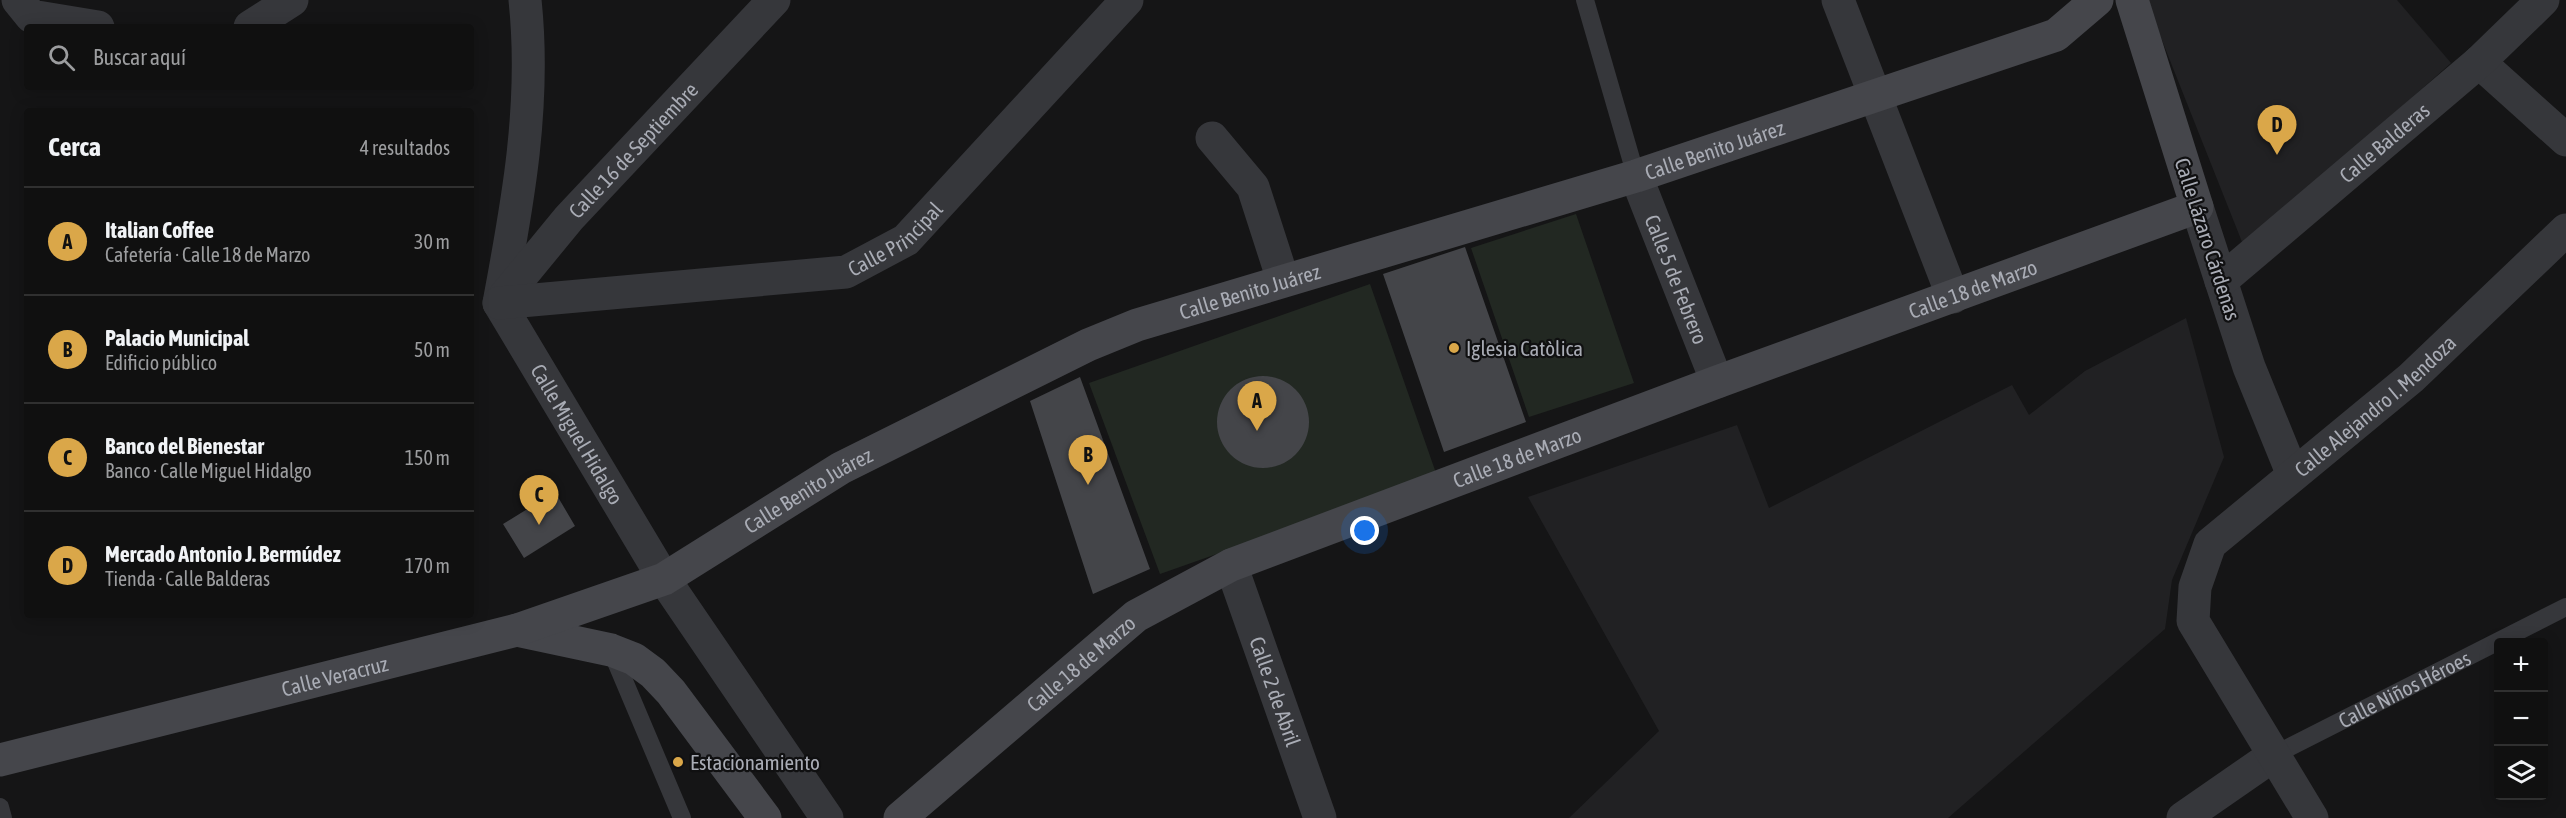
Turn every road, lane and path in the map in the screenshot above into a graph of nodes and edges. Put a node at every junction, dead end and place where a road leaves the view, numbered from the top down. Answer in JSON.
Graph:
{"nodes":[{"id":1,"x":18,"y":0,"type":"edge"},
{"id":2,"x":525,"y":0,"type":"edge"},
{"id":3,"x":774,"y":0,"type":"edge"},
{"id":4,"x":1127,"y":0,"type":"edge"},
{"id":5,"x":1585,"y":0,"type":"edge"},
{"id":6,"x":1838,"y":0,"type":"edge"},
{"id":7,"x":2097,"y":0,"type":"edge"},
{"id":8,"x":2132,"y":0,"type":"edge"},
{"id":9,"x":2543,"y":0,"type":"edge"},
{"id":10,"x":287,"y":2,"type":"edge"},
{"id":11,"x":80,"y":24,"type":"edge"},
{"id":12,"x":254,"y":24,"type":"edge"},
{"id":13,"x":2479,"y":62,"type":"junction"},
{"id":14,"x":1873,"y":96,"type":"junction"},
{"id":15,"x":1212,"y":138,"type":"dead end"},
{"id":16,"x":2566,"y":140,"type":"edge"},
{"id":17,"x":1636,"y":177,"type":"junction"},
{"id":18,"x":2197,"y":207,"type":"junction"},
{"id":19,"x":2566,"y":230,"type":"edge"},
{"id":20,"x":1283,"y":280,"type":"junction"},
{"id":21,"x":2221,"y":281,"type":"junction"},
{"id":22,"x":1953,"y":297,"type":"junction"},
{"id":23,"x":499,"y":303,"type":"junction"},
{"id":24,"x":1717,"y":382,"type":"junction"},
{"id":25,"x":2293,"y":475,"type":"junction"},
{"id":26,"x":1232,"y":565,"type":"junction"},
{"id":27,"x":664,"y":579,"type":"junction"},
{"id":28,"x":2566,"y":607,"type":"edge"},
{"id":29,"x":517,"y":630,"type":"junction"},
{"id":30,"x":610,"y":650,"type":"junction"},
{"id":31,"x":2274,"y":755,"type":"junction"},
{"id":32,"x":0,"y":760,"type":"edge"},
{"id":33,"x":0,"y":807,"type":"edge"},
{"id":34,"x":3,"y":818,"type":"edge"},
{"id":35,"x":682,"y":818,"type":"edge"},
{"id":36,"x":765,"y":818,"type":"edge"},
{"id":37,"x":827,"y":818,"type":"edge"},
{"id":38,"x":900,"y":818,"type":"edge"},
{"id":39,"x":1320,"y":818,"type":"edge"},
{"id":40,"x":2183,"y":818,"type":"edge"},
{"id":41,"x":2312,"y":818,"type":"edge"}],
"edges":[{"from":1,"to":11,"type":"street"},
{"from":2,"to":23,"type":"street"},
{"from":3,"to":23,"type":"street","name":"Calle 16 de Septiembre"},
{"from":4,"to":23,"type":"street","name":"Calle Principal"},
{"from":5,"to":17,"type":"lane"},
{"from":6,"to":14,"type":"street"},
{"from":7,"to":14,"type":"main road","name":"Calle Benito Juárez"},
{"from":8,"to":18,"type":"main road","name":"Calle Lázaro Cárdenas"},
{"from":9,"to":13,"type":"street","name":"Calle Balderas"},
{"from":10,"to":12,"type":"street"},
{"from":13,"to":16,"type":"street"},
{"from":13,"to":21,"type":"street","name":"Calle Balderas"},
{"from":14,"to":17,"type":"main road","name":"Calle Benito Juárez"},
{"from":14,"to":22,"type":"street"},
{"from":15,"to":20,"type":"street"},
{"from":17,"to":20,"type":"main road","name":"Calle Benito Juárez"},
{"from":17,"to":24,"type":"street","name":"Calle 5 de Febrero"},
{"from":18,"to":21,"type":"street","name":"Calle Lázaro Cárdenas"},
{"from":18,"to":22,"type":"main road","name":"Calle 18 de Marzo"},
{"from":19,"to":25,"type":"street","name":"Calle Alejandro I. Mendoza"},
{"from":20,"to":27,"type":"main road","name":"Calle Benito Juárez"},
{"from":21,"to":25,"type":"street","name":"Calle Lázaro Cárdenas"},
{"from":22,"to":24,"type":"main road","name":"Calle 18 de Marzo"},
{"from":23,"to":27,"type":"street","name":"Calle Miguel Hidalgo"},
{"from":24,"to":26,"type":"main road","name":"Calle 18 de Marzo"},
{"from":25,"to":31,"type":"street","name":"Calle Alejandro I. Mendoza"},
{"from":26,"to":38,"type":"main road","name":"Calle 18 de Marzo"},
{"from":26,"to":39,"type":"street","name":"Calle 2 de Abril"},
{"from":27,"to":29,"type":"main road","name":"Calle Veracruz"},
{"from":27,"to":37,"type":"street","name":"Calle Miguel Hidalgo"},
{"from":28,"to":31,"type":"lane","name":"Calle Niños Héroes"},
{"from":29,"to":30,"type":"main road"},
{"from":29,"to":32,"type":"main road","name":"Calle Veracruz"},
{"from":30,"to":35,"type":"lane"},
{"from":30,"to":36,"type":"main road"},
{"from":31,"to":40,"type":"street"},
{"from":31,"to":41,"type":"street"},
{"from":33,"to":34,"type":"lane"}]}
